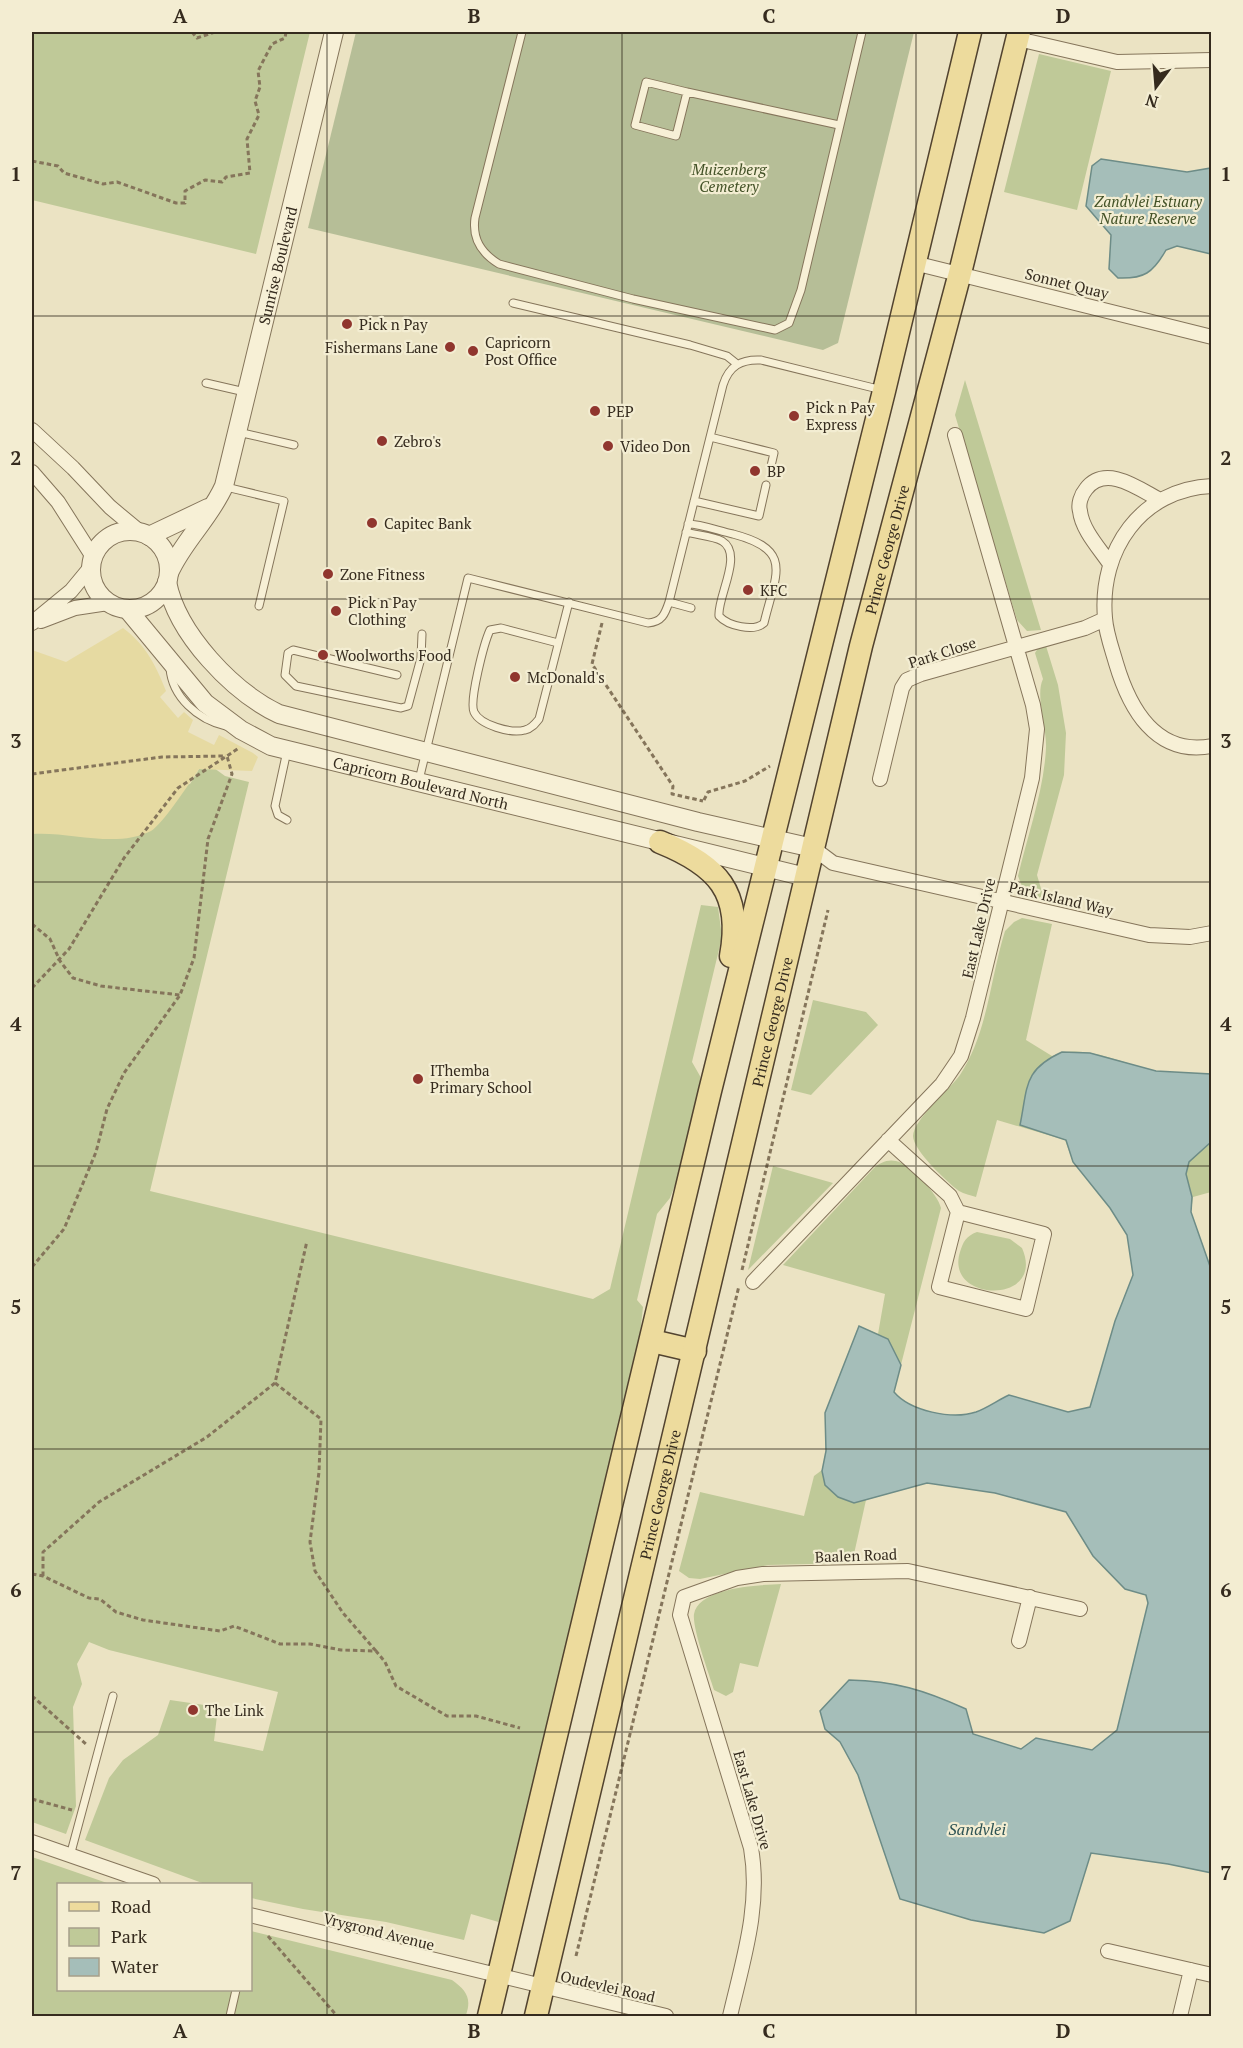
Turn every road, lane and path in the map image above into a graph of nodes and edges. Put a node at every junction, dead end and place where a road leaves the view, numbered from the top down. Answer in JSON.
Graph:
{"nodes":[{"id":1,"x":192,"y":32,"type":"edge"},
{"id":2,"x":215,"y":32,"type":"edge"},
{"id":3,"x":286,"y":32,"type":"edge"},
{"id":4,"x":334,"y":32,"type":"edge"},
{"id":5,"x":522,"y":32,"type":"edge"},
{"id":6,"x":862,"y":32,"type":"edge"},
{"id":7,"x":969,"y":32,"type":"edge"},
{"id":8,"x":1018,"y":35,"type":"edge"},
{"id":9,"x":1212,"y":60,"type":"edge"},
{"id":10,"x":687,"y":92,"type":"junction"},
{"id":11,"x":839,"y":125,"type":"junction"},
{"id":12,"x":32,"y":161,"type":"edge"},
{"id":13,"x":914,"y":263,"type":"junction"},
{"id":14,"x":960,"y":273,"type":"junction"},
{"id":15,"x":513,"y":303,"type":"dead end"},
{"id":16,"x":1212,"y":337,"type":"edge"},
{"id":17,"x":737,"y":364,"type":"junction"},
{"id":18,"x":206,"y":383,"type":"dead end"},
{"id":19,"x":884,"y":391,"type":"junction"},
{"id":20,"x":247,"y":393,"type":"junction"},
{"id":21,"x":32,"y":430,"type":"edge"},
{"id":22,"x":238,"y":432,"type":"junction"},
{"id":23,"x":955,"y":435,"type":"dead end"},
{"id":24,"x":710,"y":437,"type":"junction"},
{"id":25,"x":294,"y":445,"type":"dead end"},
{"id":26,"x":771,"y":466,"type":"dead end"},
{"id":27,"x":32,"y":472,"type":"edge"},
{"id":28,"x":766,"y":485,"type":"dead end"},
{"id":29,"x":1212,"y":486,"type":"edge"},
{"id":30,"x":221,"y":493,"type":"junction"},
{"id":31,"x":1158,"y":499,"type":"junction"},
{"id":32,"x":693,"y":501,"type":"junction"},
{"id":33,"x":687,"y":528,"type":"junction"},
{"id":34,"x":144,"y":534,"type":"junction"},
{"id":35,"x":92,"y":562,"type":"junction"},
{"id":36,"x":1110,"y":564,"type":"junction"},
{"id":37,"x":168,"y":578,"type":"junction"},
{"id":38,"x":569,"y":602,"type":"junction"},
{"id":39,"x":669,"y":602,"type":"junction"},
{"id":40,"x":108,"y":603,"type":"junction"},
{"id":41,"x":259,"y":606,"type":"dead end"},
{"id":42,"x":692,"y":608,"type":"dead end"},
{"id":43,"x":128,"y":610,"type":"junction"},
{"id":44,"x":605,"y":612,"type":"junction"},
{"id":45,"x":1105,"y":619,"type":"junction"},
{"id":46,"x":32,"y":624,"type":"edge"},
{"id":47,"x":422,"y":634,"type":"dead end"},
{"id":48,"x":558,"y":643,"type":"junction"},
{"id":49,"x":1016,"y":646,"type":"junction"},
{"id":50,"x":398,"y":675,"type":"dead end"},
{"id":51,"x":242,"y":737,"type":"junction"},
{"id":52,"x":1212,"y":746,"type":"edge"},
{"id":53,"x":287,"y":751,"type":"junction"},
{"id":54,"x":426,"y":751,"type":"junction"},
{"id":55,"x":228,"y":756,"type":"junction"},
{"id":56,"x":776,"y":760,"type":"dead end"},
{"id":57,"x":32,"y":774,"type":"edge"},
{"id":58,"x":880,"y":779,"type":"dead end"},
{"id":59,"x":418,"y":783,"type":"junction"},
{"id":60,"x":703,"y":801,"type":"junction"},
{"id":61,"x":702,"y":807,"type":"dead end"},
{"id":62,"x":287,"y":820,"type":"dead end"},
{"id":63,"x":773,"y":839,"type":"junction"},
{"id":64,"x":660,"y":842,"type":"junction"},
{"id":65,"x":813,"y":848,"type":"junction"},
{"id":66,"x":834,"y":864,"type":"junction"},
{"id":67,"x":765,"y":868,"type":"junction"},
{"id":68,"x":806,"y":877,"type":"junction"},
{"id":69,"x":1002,"y":901,"type":"junction"},
{"id":70,"x":828,"y":910,"type":"dead end"},
{"id":71,"x":32,"y":924,"type":"edge"},
{"id":72,"x":1212,"y":933,"type":"edge"},
{"id":73,"x":60,"y":961,"type":"junction"},
{"id":74,"x":32,"y":988,"type":"edge"},
{"id":75,"x":180,"y":995,"type":"junction"},
{"id":76,"x":710,"y":1091,"type":"junction"},
{"id":77,"x":888,"y":1140,"type":"junction"},
{"id":78,"x":958,"y":1212,"type":"junction"},
{"id":79,"x":307,"y":1241,"type":"dead end"},
{"id":80,"x":32,"y":1267,"type":"edge"},
{"id":81,"x":753,"y":1282,"type":"dead end"},
{"id":82,"x":652,"y":1341,"type":"junction"},
{"id":83,"x":694,"y":1351,"type":"junction"},
{"id":84,"x":275,"y":1383,"type":"junction"},
{"id":85,"x":32,"y":1574,"type":"edge"},
{"id":86,"x":43,"y":1576,"type":"junction"},
{"id":87,"x":684,"y":1597,"type":"joint"},
{"id":88,"x":1030,"y":1597,"type":"junction"},
{"id":89,"x":1080,"y":1609,"type":"dead end"},
{"id":90,"x":1019,"y":1641,"type":"dead end"},
{"id":91,"x":376,"y":1651,"type":"junction"},
{"id":92,"x":113,"y":1695,"type":"dead end"},
{"id":93,"x":32,"y":1696,"type":"edge"},
{"id":94,"x":520,"y":1728,"type":"dead end"},
{"id":95,"x":97,"y":1754,"type":"junction"},
{"id":96,"x":32,"y":1799,"type":"edge"},
{"id":97,"x":82,"y":1812,"type":"junction"},
{"id":98,"x":32,"y":1842,"type":"edge"},
{"id":99,"x":70,"y":1856,"type":"junction"},
{"id":100,"x":150,"y":1883,"type":"edge"},
{"id":101,"x":252,"y":1919,"type":"edge"},
{"id":102,"x":267,"y":1935,"type":"dead end"},
{"id":103,"x":1108,"y":1951,"type":"dead end"},
{"id":104,"x":576,"y":1956,"type":"dead end"},
{"id":105,"x":1191,"y":1970,"type":"junction"},
{"id":106,"x":1212,"y":1975,"type":"edge"},
{"id":107,"x":499,"y":1977,"type":"junction"},
{"id":108,"x":543,"y":1988,"type":"junction"},
{"id":109,"x":236,"y":1991,"type":"edge"},
{"id":110,"x":230,"y":2016,"type":"edge"},
{"id":111,"x":337,"y":2016,"type":"edge"},
{"id":112,"x":489,"y":2016,"type":"edge"},
{"id":113,"x":536,"y":2016,"type":"edge"},
{"id":114,"x":666,"y":2016,"type":"edge"},
{"id":115,"x":730,"y":2016,"type":"edge"},
{"id":116,"x":1180,"y":2016,"type":"edge"}],
"edges":[{"from":1,"to":2,"type":"path"},
{"from":3,"to":12,"type":"path"},
{"from":4,"to":20,"type":"street","name":"Sunrise Boulevard"},
{"from":5,"to":11,"type":"lane"},
{"from":6,"to":11,"type":"lane"},
{"from":7,"to":13,"type":"main road"},
{"from":8,"to":9,"type":"street"},
{"from":8,"to":14,"type":"main road","name":"Prince George Drive"},
{"from":10,"to":10,"type":"lane"},
{"from":10,"to":11,"type":"lane"},
{"from":13,"to":14,"type":"street","name":"Sonnet Quay"},
{"from":13,"to":19,"type":"main road"},
{"from":14,"to":16,"type":"street","name":"Sonnet Quay"},
{"from":14,"to":65,"type":"main road","name":"Prince George Drive"},
{"from":15,"to":17,"type":"lane"},
{"from":17,"to":19,"type":"lane"},
{"from":17,"to":24,"type":"lane"},
{"from":18,"to":20,"type":"lane"},
{"from":19,"to":63,"type":"main road"},
{"from":20,"to":22,"type":"street","name":"Sunrise Boulevard"},
{"from":21,"to":34,"type":"street"},
{"from":22,"to":25,"type":"lane"},
{"from":22,"to":30,"type":"street","name":"Sunrise Boulevard"},
{"from":23,"to":49,"type":"street","name":"East Lake Drive"},
{"from":24,"to":26,"type":"lane"},
{"from":24,"to":32,"type":"lane"},
{"from":27,"to":35,"type":"street"},
{"from":28,"to":32,"type":"lane"},
{"from":29,"to":31,"type":"street"},
{"from":30,"to":34,"type":"street"},
{"from":30,"to":37,"type":"street","name":"Sunrise Boulevard"},
{"from":30,"to":41,"type":"lane"},
{"from":31,"to":36,"type":"street"},
{"from":31,"to":36,"type":"street"},
{"from":32,"to":33,"type":"lane"},
{"from":33,"to":33,"type":"lane"},
{"from":33,"to":39,"type":"lane"},
{"from":34,"to":35,"type":"street"},
{"from":34,"to":37,"type":"street"},
{"from":35,"to":40,"type":"street"},
{"from":35,"to":46,"type":"street"},
{"from":36,"to":45,"type":"street"},
{"from":37,"to":43,"type":"street"},
{"from":37,"to":54,"type":"street","name":"Capricorn Boulevard North"},
{"from":38,"to":44,"type":"lane"},
{"from":38,"to":48,"type":"lane"},
{"from":38,"to":54,"type":"lane"},
{"from":39,"to":42,"type":"lane"},
{"from":39,"to":44,"type":"lane"},
{"from":40,"to":43,"type":"street"},
{"from":40,"to":46,"type":"street"},
{"from":43,"to":51,"type":"street","name":"Capricorn Boulevard North"},
{"from":44,"to":60,"type":"path"},
{"from":45,"to":49,"type":"street"},
{"from":45,"to":52,"type":"street"},
{"from":47,"to":50,"type":"lane"},
{"from":48,"to":48,"type":"lane"},
{"from":49,"to":58,"type":"street","name":"Park Close"},
{"from":49,"to":69,"type":"street","name":"East Lake Drive"},
{"from":51,"to":53,"type":"street","name":"Capricorn Boulevard North"},
{"from":51,"to":55,"type":"path"},
{"from":53,"to":59,"type":"street","name":"Capricorn Boulevard North"},
{"from":53,"to":62,"type":"lane"},
{"from":54,"to":59,"type":"lane"},
{"from":54,"to":63,"type":"street","name":"Capricorn Boulevard North"},
{"from":55,"to":57,"type":"path"},
{"from":55,"to":73,"type":"path"},
{"from":55,"to":75,"type":"path"},
{"from":56,"to":60,"type":"path"},
{"from":59,"to":64,"type":"street","name":"Capricorn Boulevard North"},
{"from":60,"to":61,"type":"path"},
{"from":63,"to":65,"type":"street","name":"Capricorn Boulevard North"},
{"from":63,"to":67,"type":"main road"},
{"from":64,"to":67,"type":"street","name":"Capricorn Boulevard North"},
{"from":64,"to":76,"type":"main road"},
{"from":65,"to":66,"type":"street","name":"Park Island Way"},
{"from":65,"to":68,"type":"main road","name":"Prince George Drive"},
{"from":66,"to":68,"type":"street"},
{"from":66,"to":69,"type":"street","name":"Park Island Way"},
{"from":67,"to":68,"type":"street","name":"Capricorn Boulevard North"},
{"from":67,"to":76,"type":"main road"},
{"from":68,"to":83,"type":"main road","name":"Prince George Drive"},
{"from":69,"to":72,"type":"street","name":"Park Island Way"},
{"from":69,"to":77,"type":"street","name":"East Lake Drive"},
{"from":70,"to":104,"type":"path"},
{"from":71,"to":73,"type":"path"},
{"from":73,"to":74,"type":"path"},
{"from":73,"to":75,"type":"path"},
{"from":75,"to":80,"type":"path"},
{"from":76,"to":82,"type":"main road"},
{"from":77,"to":78,"type":"street"},
{"from":77,"to":81,"type":"street","name":"East Lake Drive"},
{"from":78,"to":78,"type":"street"},
{"from":79,"to":84,"type":"path"},
{"from":82,"to":83,"type":"main road"},
{"from":82,"to":107,"type":"main road"},
{"from":83,"to":108,"type":"main road","name":"Prince George Drive"},
{"from":84,"to":86,"type":"path"},
{"from":84,"to":91,"type":"path"},
{"from":85,"to":86,"type":"path"},
{"from":86,"to":91,"type":"path"},
{"from":87,"to":88,"type":"street","name":"Baalen Road"},
{"from":87,"to":115,"type":"street","name":"East Lake Drive"},
{"from":88,"to":89,"type":"street","name":"Baalen Road"},
{"from":88,"to":90,"type":"street"},
{"from":91,"to":94,"type":"path"},
{"from":92,"to":95,"type":"lane"},
{"from":93,"to":95,"type":"path"},
{"from":95,"to":97,"type":"lane"},
{"from":96,"to":97,"type":"path"},
{"from":97,"to":99,"type":"lane"},
{"from":98,"to":99,"type":"street"},
{"from":99,"to":100,"type":"street"},
{"from":101,"to":107,"type":"street","name":"Vrygrond Avenue"},
{"from":102,"to":111,"type":"path"},
{"from":103,"to":105,"type":"street"},
{"from":105,"to":106,"type":"street"},
{"from":105,"to":116,"type":"street"},
{"from":107,"to":108,"type":"street","name":"Vrygrond Avenue"},
{"from":107,"to":112,"type":"main road"},
{"from":108,"to":113,"type":"main road","name":"Prince George Drive"},
{"from":108,"to":114,"type":"street","name":"Oudevlei Road"},
{"from":109,"to":110,"type":"lane"}]}
